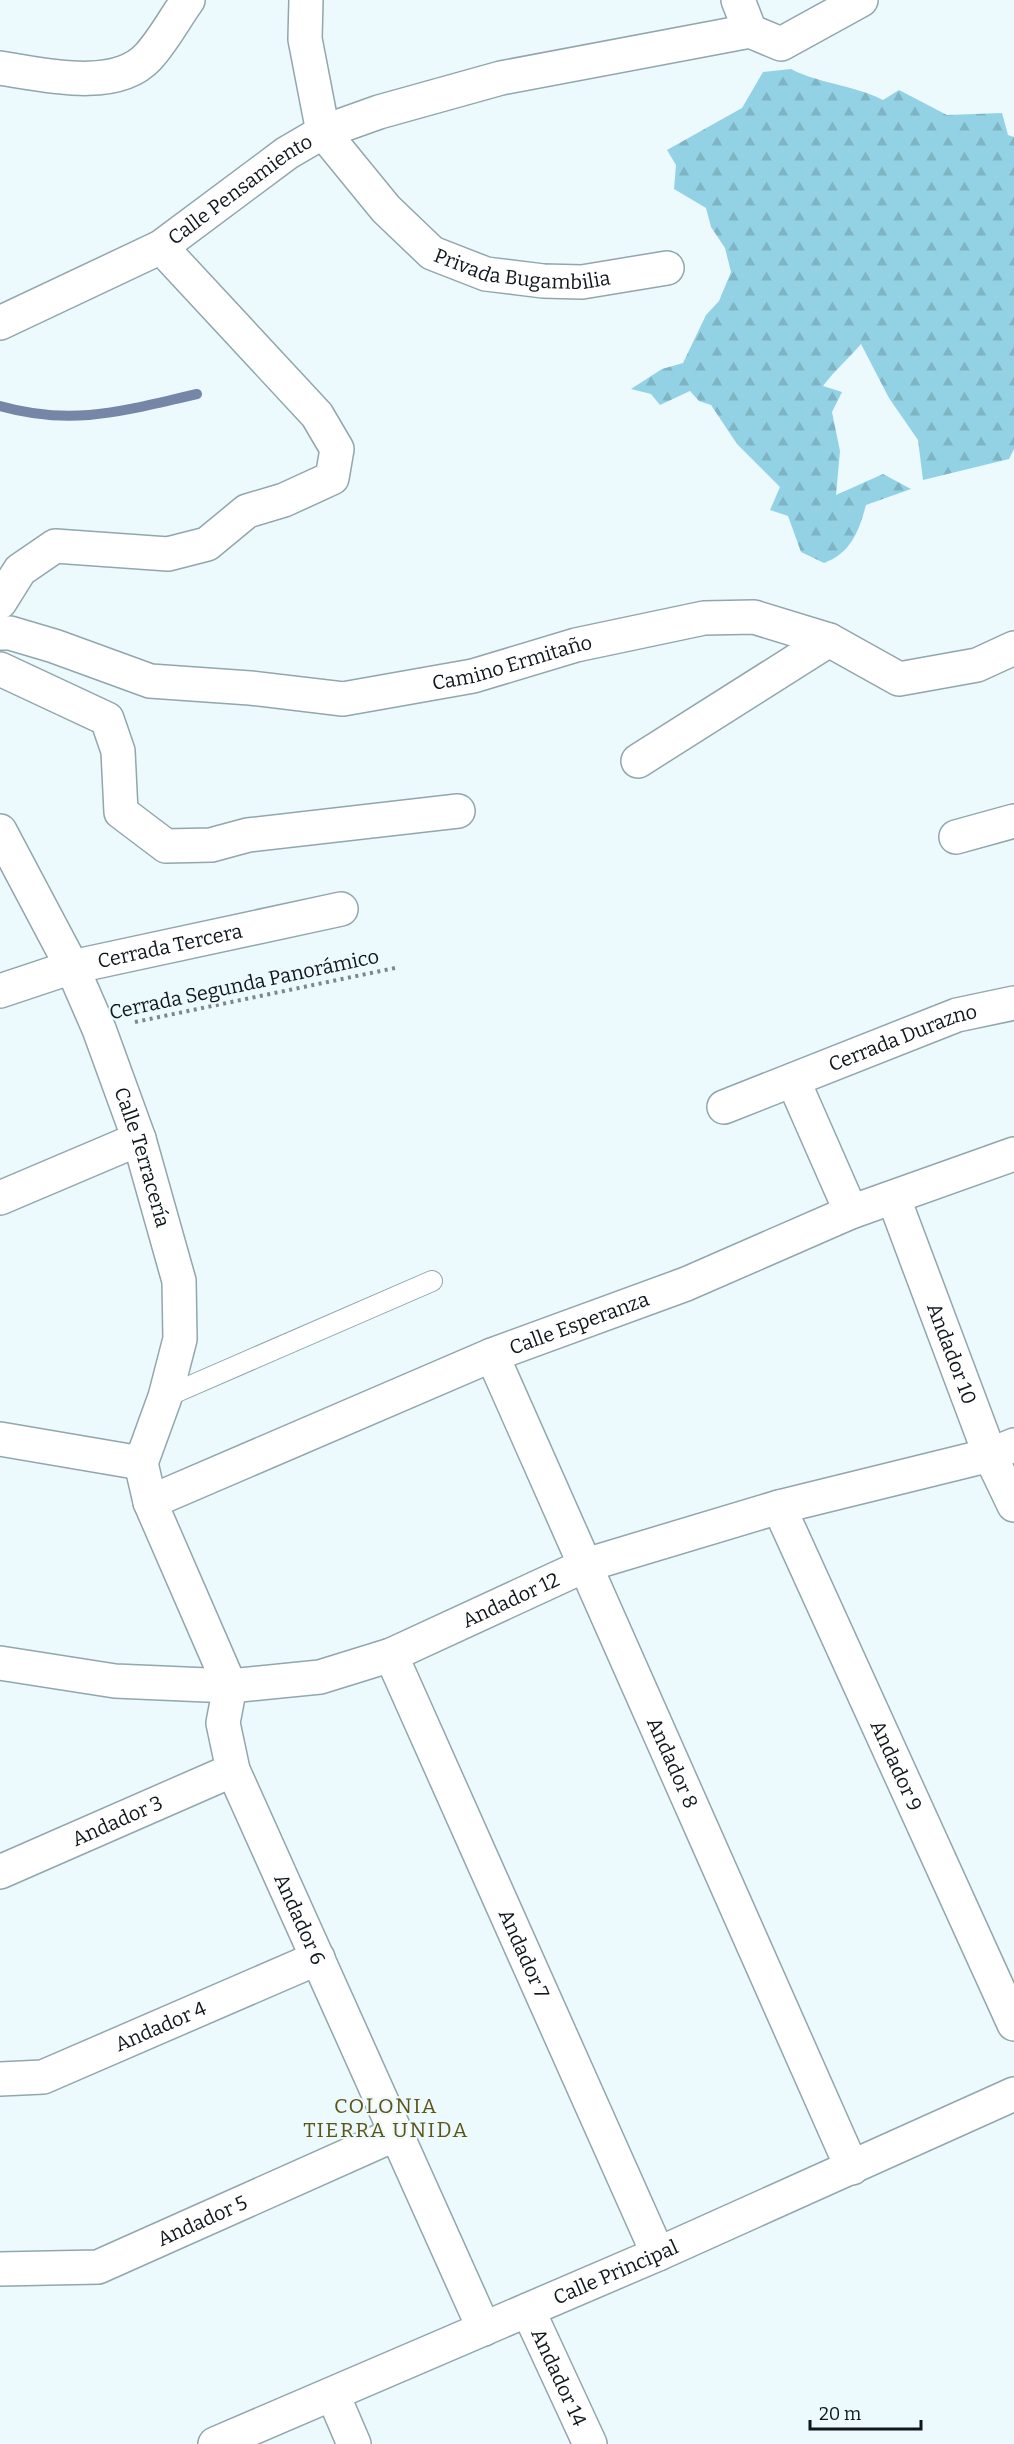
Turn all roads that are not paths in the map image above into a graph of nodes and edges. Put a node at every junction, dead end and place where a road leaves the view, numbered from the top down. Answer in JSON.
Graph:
{"nodes":[{"id":1,"x":188,"y":0,"type":"edge"},
{"id":2,"x":306,"y":0,"type":"edge"},
{"id":3,"x":738,"y":0,"type":"edge"},
{"id":4,"x":861,"y":0,"type":"edge"},
{"id":5,"x":750,"y":31,"type":"junction"},
{"id":6,"x":0,"y":68,"type":"edge"},
{"id":7,"x":323,"y":132,"type":"junction"},
{"id":8,"x":161,"y":247,"type":"junction"},
{"id":9,"x":667,"y":268,"type":"dead end"},
{"id":10,"x":0,"y":323,"type":"edge"},
{"id":11,"x":0,"y":602,"type":"edge"},
{"id":12,"x":0,"y":633,"type":"edge"},
{"id":13,"x":829,"y":640,"type":"junction"},
{"id":14,"x":1014,"y":648,"type":"edge"},
{"id":15,"x":0,"y":669,"type":"edge"},
{"id":16,"x":638,"y":761,"type":"dead end"},
{"id":17,"x":458,"y":812,"type":"dead end"},
{"id":18,"x":1014,"y":821,"type":"edge"},
{"id":19,"x":0,"y":831,"type":"edge"},
{"id":20,"x":956,"y":837,"type":"dead end"},
{"id":21,"x":341,"y":909,"type":"dead end"},
{"id":22,"x":72,"y":967,"type":"junction"},
{"id":23,"x":0,"y":991,"type":"edge"},
{"id":24,"x":1014,"y":1003,"type":"edge"},
{"id":25,"x":793,"y":1080,"type":"junction"},
{"id":26,"x":724,"y":1107,"type":"dead end"},
{"id":27,"x":139,"y":1140,"type":"junction"},
{"id":28,"x":1014,"y":1155,"type":"edge"},
{"id":29,"x":0,"y":1198,"type":"edge"},
{"id":30,"x":894,"y":1199,"type":"junction"},
{"id":31,"x":851,"y":1212,"type":"junction"},
{"id":32,"x":432,"y":1281,"type":"dead end"},
{"id":33,"x":492,"y":1355,"type":"junction"},
{"id":34,"x":165,"y":1397,"type":"junction"},
{"id":35,"x":0,"y":1439,"type":"edge"},
{"id":36,"x":1002,"y":1450,"type":"edge"},
{"id":37,"x":141,"y":1463,"type":"junction"},
{"id":38,"x":150,"y":1502,"type":"junction"},
{"id":39,"x":1014,"y":1505,"type":"edge"},
{"id":40,"x":779,"y":1507,"type":"junction"},
{"id":41,"x":586,"y":1564,"type":"junction"},
{"id":42,"x":391,"y":1655,"type":"junction"},
{"id":43,"x":0,"y":1663,"type":"edge"},
{"id":44,"x":230,"y":1686,"type":"junction"},
{"id":45,"x":233,"y":1770,"type":"junction"},
{"id":46,"x":0,"y":1872,"type":"edge"},
{"id":47,"x":318,"y":1958,"type":"junction"},
{"id":48,"x":1014,"y":2024,"type":"edge"},
{"id":49,"x":0,"y":2079,"type":"edge"},
{"id":50,"x":1014,"y":2094,"type":"edge"},
{"id":51,"x":396,"y":2134,"type":"junction"},
{"id":52,"x":852,"y":2168,"type":"junction"},
{"id":53,"x":658,"y":2254,"type":"junction"},
{"id":54,"x":0,"y":2269,"type":"edge"},
{"id":55,"x":528,"y":2310,"type":"junction"},
{"id":56,"x":484,"y":2329,"type":"junction"},
{"id":57,"x":333,"y":2395,"type":"junction"},
{"id":58,"x":215,"y":2444,"type":"edge"},
{"id":59,"x":354,"y":2444,"type":"edge"},
{"id":60,"x":590,"y":2444,"type":"edge"}],
"edges":[{"from":1,"to":6,"type":"street"},
{"from":2,"to":7,"type":"street"},
{"from":3,"to":5,"type":"street"},
{"from":4,"to":5,"type":"street"},
{"from":5,"to":7,"type":"street","name":"Calle Pensamiento"},
{"from":7,"to":8,"type":"street","name":"Calle Pensamiento"},
{"from":7,"to":9,"type":"street","name":"Privada Bugambilia"},
{"from":8,"to":10,"type":"street"},
{"from":8,"to":11,"type":"street","name":"Calle Pensamiento"},
{"from":12,"to":13,"type":"street","name":"Camino Ermitaño"},
{"from":13,"to":14,"type":"street","name":"Camino Ermitaño"},
{"from":13,"to":16,"type":"street"},
{"from":15,"to":17,"type":"street"},
{"from":18,"to":20,"type":"street"},
{"from":19,"to":22,"type":"street","name":"Calle Terracería"},
{"from":21,"to":22,"type":"street","name":"Cerrada Tercera"},
{"from":22,"to":23,"type":"street","name":"Cerrada Tercera"},
{"from":22,"to":27,"type":"street","name":"Calle Terracería"},
{"from":24,"to":25,"type":"street","name":"Cerrada Durazno"},
{"from":25,"to":26,"type":"street","name":"Cerrada Durazno"},
{"from":25,"to":31,"type":"street"},
{"from":27,"to":29,"type":"street"},
{"from":27,"to":34,"type":"street","name":"Calle Terracería"},
{"from":28,"to":30,"type":"street","name":"Calle Esperanza"},
{"from":30,"to":31,"type":"street","name":"Calle Esperanza"},
{"from":30,"to":36,"type":"street","name":"Andador 10"},
{"from":31,"to":33,"type":"street","name":"Calle Esperanza"},
{"from":32,"to":34,"type":"lane"},
{"from":33,"to":38,"type":"street","name":"Calle Esperanza"},
{"from":33,"to":41,"type":"street","name":"Andador 8"},
{"from":34,"to":37,"type":"street","name":"Calle Terracería"},
{"from":35,"to":37,"type":"street"},
{"from":36,"to":39,"type":"street","name":"Andador 10"},
{"from":36,"to":40,"type":"street","name":"Andador 12"},
{"from":37,"to":38,"type":"street"},
{"from":38,"to":44,"type":"street"},
{"from":40,"to":41,"type":"street","name":"Andador 12"},
{"from":40,"to":48,"type":"street","name":"Andador 9"},
{"from":41,"to":42,"type":"street","name":"Andador 12"},
{"from":41,"to":52,"type":"street","name":"Andador 8"},
{"from":42,"to":44,"type":"street","name":"Andador 12"},
{"from":42,"to":53,"type":"street","name":"Andador 7"},
{"from":43,"to":44,"type":"street","name":"Andador 12"},
{"from":44,"to":45,"type":"street","name":"Andador 6"},
{"from":45,"to":46,"type":"street","name":"Andador 3"},
{"from":45,"to":47,"type":"street","name":"Andador 6"},
{"from":47,"to":49,"type":"street","name":"Andador 4"},
{"from":47,"to":51,"type":"street","name":"Andador 6"},
{"from":50,"to":52,"type":"street","name":"Calle Principal"},
{"from":51,"to":54,"type":"street","name":"Andador 5"},
{"from":51,"to":56,"type":"street","name":"Andador 6"},
{"from":52,"to":53,"type":"street","name":"Calle Principal"},
{"from":53,"to":55,"type":"street","name":"Calle Principal"},
{"from":55,"to":56,"type":"street","name":"Calle Principal"},
{"from":55,"to":60,"type":"street","name":"Andador 14"},
{"from":56,"to":57,"type":"street","name":"Calle Principal"},
{"from":57,"to":58,"type":"street","name":"Calle Principal"},
{"from":57,"to":59,"type":"street"}]}
